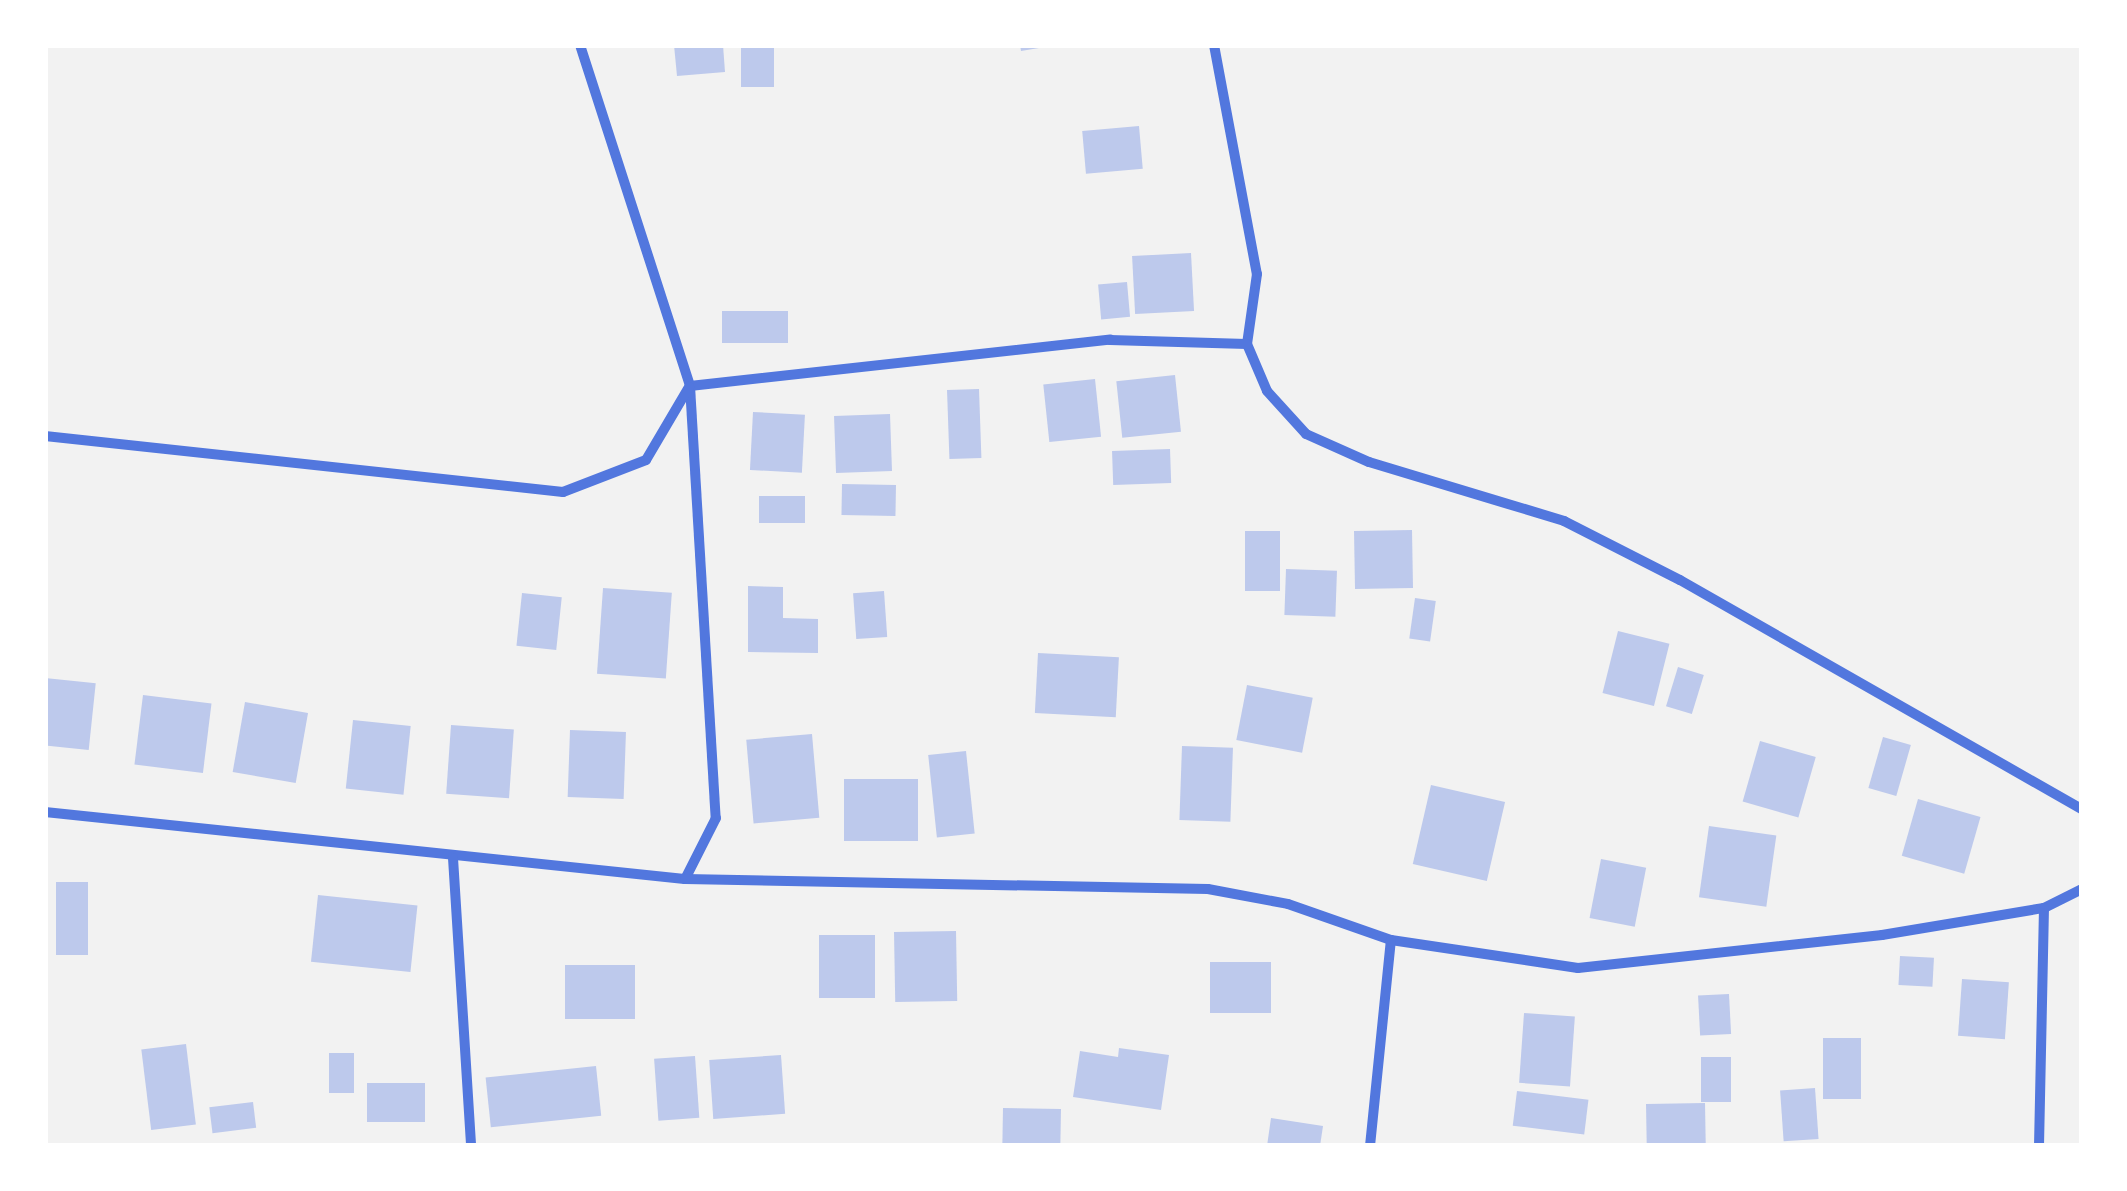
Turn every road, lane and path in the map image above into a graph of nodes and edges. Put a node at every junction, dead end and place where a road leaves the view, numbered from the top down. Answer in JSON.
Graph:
{"nodes":[{"id":1,"x":580,"y":45,"type":"edge"},
{"id":2,"x":1214,"y":45,"type":"edge"},
{"id":3,"x":1247,"y":344,"type":"junction"},
{"id":4,"x":690,"y":386,"type":"junction"},
{"id":5,"x":45,"y":436,"type":"edge"},
{"id":6,"x":2082,"y":810,"type":"edge"},
{"id":7,"x":45,"y":812,"type":"edge"},
{"id":8,"x":454,"y":858,"type":"junction"},
{"id":9,"x":685,"y":879,"type":"junction"},
{"id":10,"x":2082,"y":890,"type":"edge"},
{"id":11,"x":2044,"y":908,"type":"junction"},
{"id":12,"x":1391,"y":940,"type":"junction"},
{"id":13,"x":471,"y":1146,"type":"edge"},
{"id":14,"x":1370,"y":1146,"type":"edge"},
{"id":15,"x":2039,"y":1146,"type":"edge"}],
"edges":[{"from":1,"to":4,"type":"street"},
{"from":2,"to":3,"type":"street"},
{"from":3,"to":4,"type":"street"},
{"from":3,"to":6,"type":"street"},
{"from":4,"to":5,"type":"street"},
{"from":4,"to":9,"type":"street"},
{"from":7,"to":8,"type":"street"},
{"from":8,"to":9,"type":"street"},
{"from":8,"to":13,"type":"street"},
{"from":9,"to":12,"type":"street"},
{"from":10,"to":11,"type":"street"},
{"from":11,"to":12,"type":"street"},
{"from":11,"to":15,"type":"street"},
{"from":12,"to":14,"type":"street"}]}
